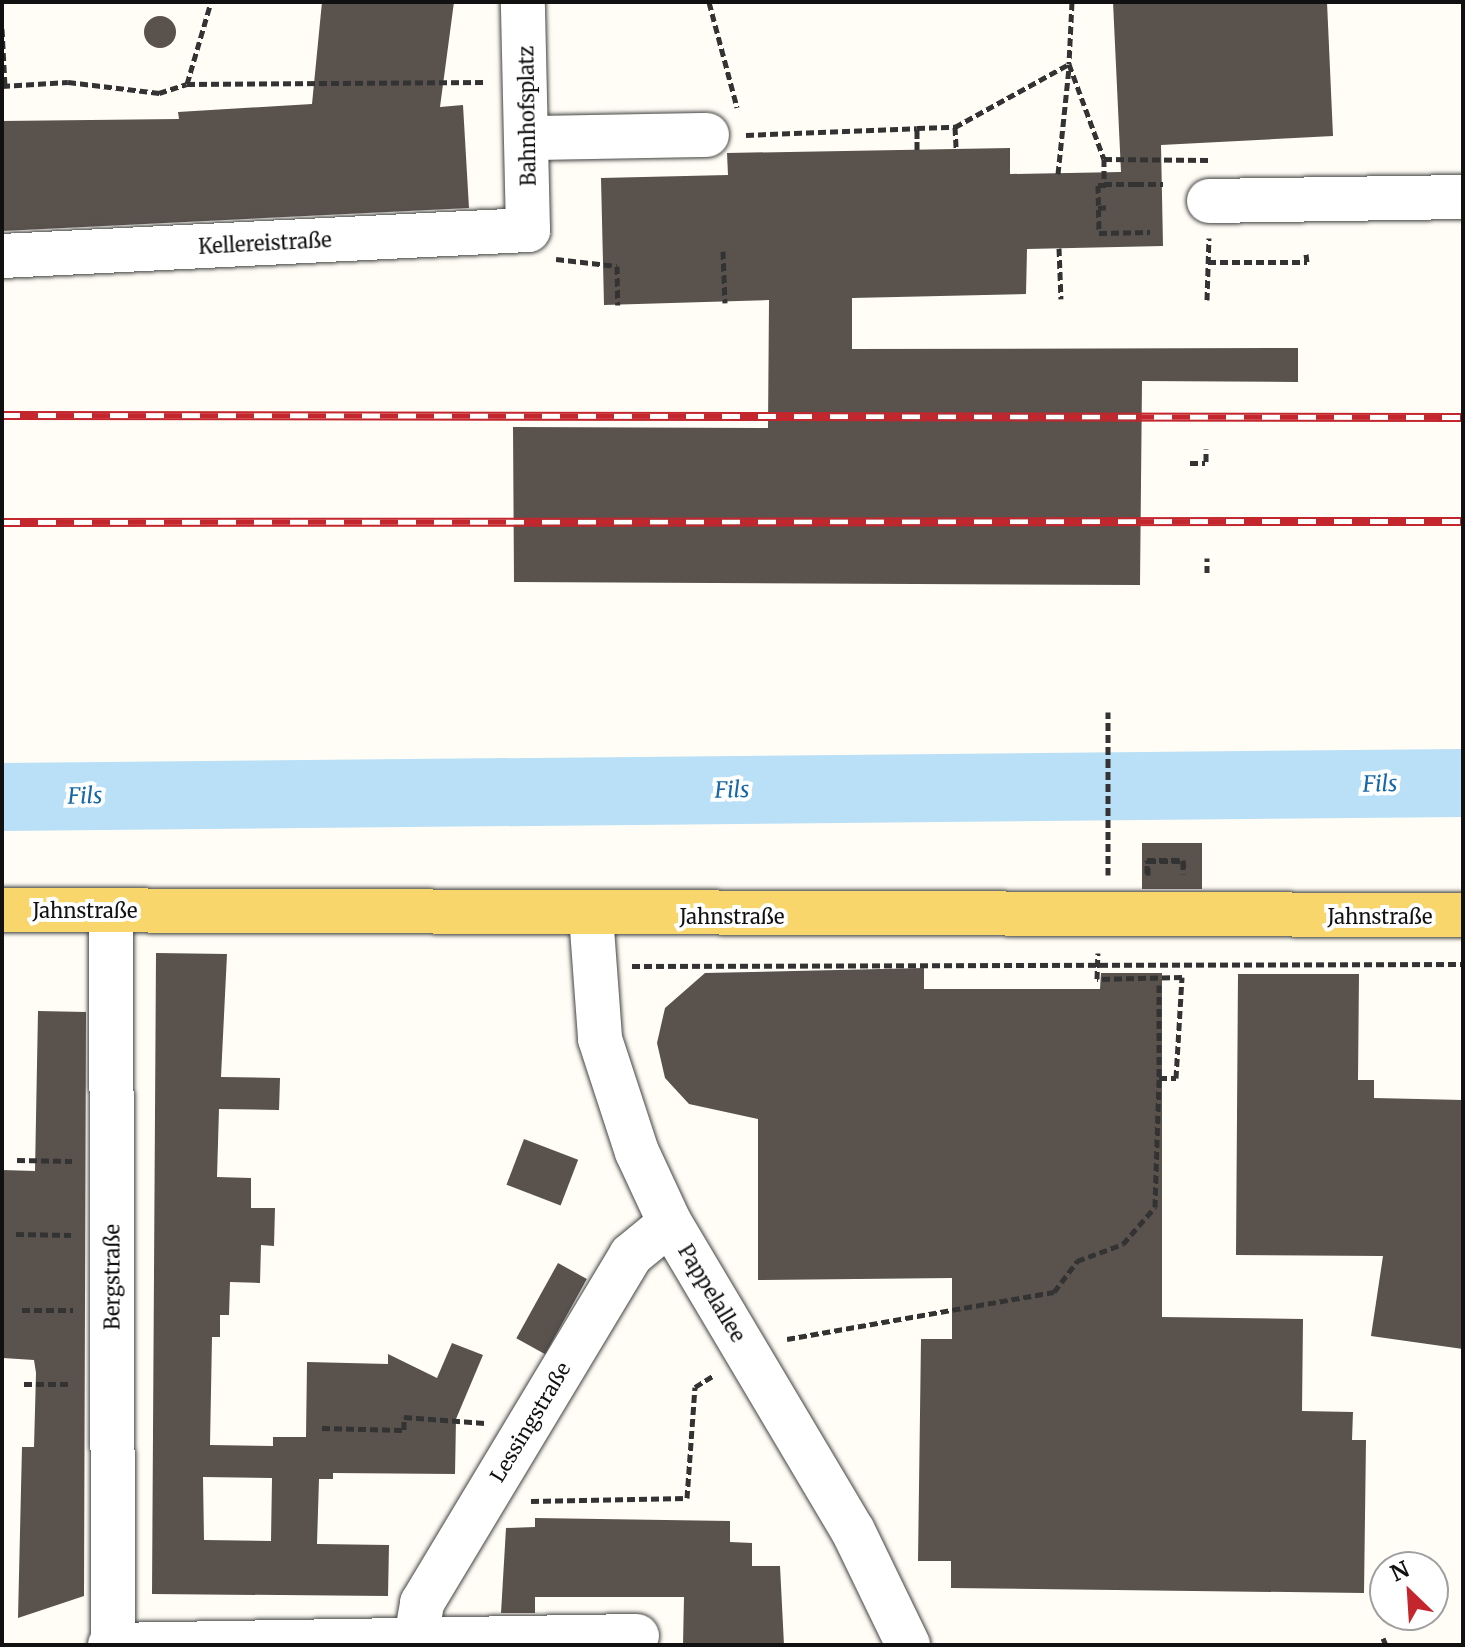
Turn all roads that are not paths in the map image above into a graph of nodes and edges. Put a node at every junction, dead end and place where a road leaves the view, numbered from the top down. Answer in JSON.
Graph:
{"nodes":[{"id":1,"x":523,"y":2,"type":"edge"},
{"id":2,"x":707,"y":135,"type":"dead end"},
{"id":3,"x":531,"y":149,"type":"junction"},
{"id":4,"x":670,"y":158,"type":"dead end"},
{"id":5,"x":1463,"y":197,"type":"edge"},
{"id":6,"x":1209,"y":201,"type":"dead end"},
{"id":7,"x":539,"y":245,"type":"joint"},
{"id":8,"x":2,"y":256,"type":"edge"},
{"id":9,"x":2,"y":910,"type":"edge"},
{"id":10,"x":111,"y":910,"type":"junction"},
{"id":11,"x":591,"y":915,"type":"junction"},
{"id":12,"x":1463,"y":915,"type":"edge"},
{"id":13,"x":670,"y":1223,"type":"junction"},
{"id":14,"x":637,"y":1636,"type":"dead end"},
{"id":15,"x":416,"y":1638,"type":"junction"},
{"id":16,"x":112,"y":1645,"type":"edge"},
{"id":17,"x":908,"y":1645,"type":"edge"}],
"edges":[{"from":1,"to":3,"type":"street","name":"Bahnhofsplatz"},
{"from":2,"to":3,"type":"street"},
{"from":3,"to":4,"type":"street"},
{"from":3,"to":7,"type":"street","name":"Bahnhofsplatz"},
{"from":5,"to":6,"type":"street"},
{"from":7,"to":8,"type":"street","name":"Kellereistraße"},
{"from":9,"to":10,"type":"main road","name":"Jahnstraße"},
{"from":10,"to":11,"type":"main road","name":"Jahnstraße"},
{"from":10,"to":16,"type":"street","name":"Bergstraße"},
{"from":11,"to":12,"type":"main road","name":"Jahnstraße"},
{"from":11,"to":13,"type":"street","name":"Pappelallee"},
{"from":13,"to":15,"type":"street","name":"Lessingstraße"},
{"from":13,"to":17,"type":"street","name":"Pappelallee"},
{"from":14,"to":15,"type":"street"},
{"from":15,"to":16,"type":"street"}]}
